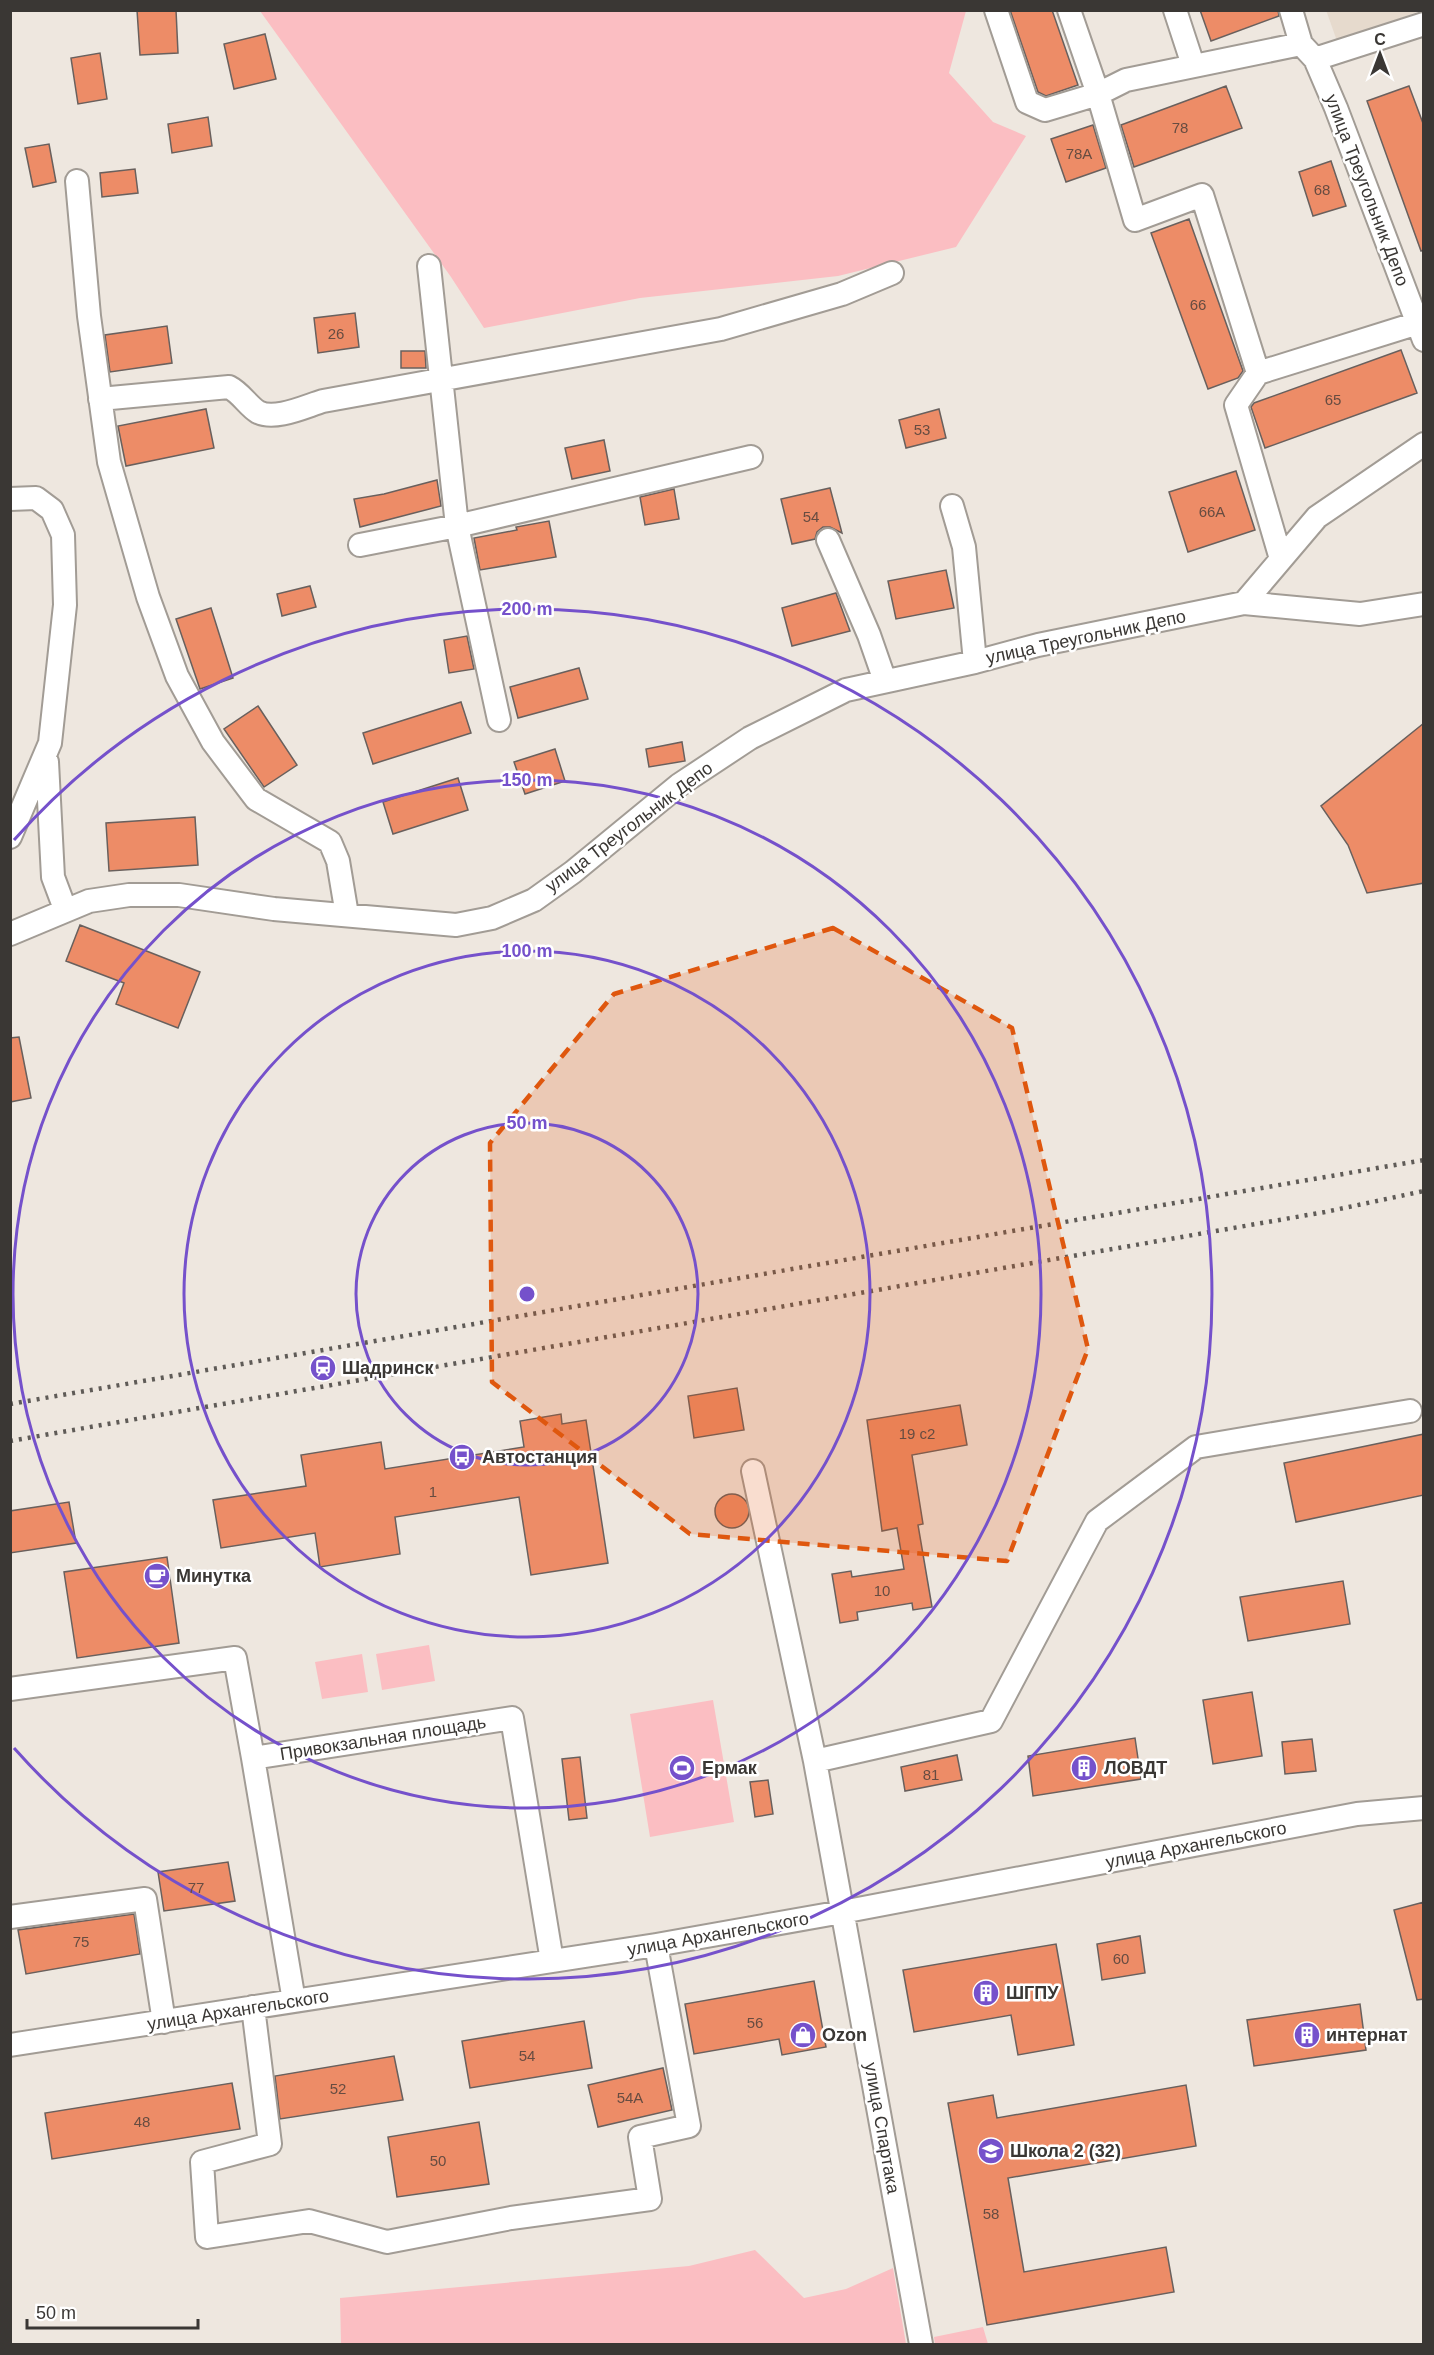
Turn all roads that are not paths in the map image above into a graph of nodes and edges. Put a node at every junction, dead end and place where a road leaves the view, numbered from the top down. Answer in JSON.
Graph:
{"nodes":[{"id":1,"x":996,"y":10,"type":"edge"},
{"id":2,"x":1069,"y":10,"type":"edge"},
{"id":3,"x":1175,"y":10,"type":"edge"},
{"id":4,"x":1291,"y":10,"type":"edge"},
{"id":5,"x":1424,"y":24,"type":"edge"},
{"id":6,"x":1308,"y":52,"type":"junction"},
{"id":7,"x":1193,"y":65,"type":"junction"},
{"id":8,"x":1098,"y":94,"type":"junction"},
{"id":9,"x":76,"y":181,"type":"dead end"},
{"id":10,"x":429,"y":266,"type":"dead end"},
{"id":11,"x":892,"y":273,"type":"dead end"},
{"id":12,"x":1421,"y":332,"type":"edge"},
{"id":13,"x":1258,"y":373,"type":"junction"},
{"id":14,"x":441,"y":381,"type":"junction"},
{"id":15,"x":100,"y":399,"type":"junction"},
{"id":16,"x":1424,"y":444,"type":"edge"},
{"id":17,"x":751,"y":457,"type":"dead end"},
{"id":18,"x":10,"y":499,"type":"edge"},
{"id":19,"x":952,"y":506,"type":"dead end"},
{"id":20,"x":457,"y":526,"type":"junction"},
{"id":21,"x":828,"y":540,"type":"dead end"},
{"id":22,"x":360,"y":545,"type":"dead end"},
{"id":23,"x":1281,"y":559,"type":"junction"},
{"id":24,"x":1244,"y":603,"type":"junction"},
{"id":25,"x":1424,"y":604,"type":"edge"},
{"id":26,"x":975,"y":662,"type":"junction"},
{"id":27,"x":885,"y":681,"type":"junction"},
{"id":28,"x":499,"y":720,"type":"dead end"},
{"id":29,"x":47,"y":752,"type":"junction"},
{"id":30,"x":10,"y":837,"type":"edge"},
{"id":31,"x":65,"y":909,"type":"junction"},
{"id":32,"x":347,"y":915,"type":"junction"},
{"id":33,"x":10,"y":934,"type":"edge"},
{"id":34,"x":1410,"y":1411,"type":"dead end"},
{"id":35,"x":753,"y":1471,"type":"dead end"},
{"id":36,"x":10,"y":1689,"type":"edge"},
{"id":37,"x":253,"y":1758,"type":"junction"},
{"id":38,"x":815,"y":1761,"type":"junction"},
{"id":39,"x":1424,"y":1808,"type":"edge"},
{"id":40,"x":842,"y":1912,"type":"junction"},
{"id":41,"x":10,"y":1917,"type":"edge"},
{"id":42,"x":656,"y":1944,"type":"junction"},
{"id":43,"x":552,"y":1961,"type":"junction"},
{"id":44,"x":294,"y":2001,"type":"junction"},
{"id":45,"x":253,"y":2007,"type":"junction"},
{"id":46,"x":164,"y":2022,"type":"junction"},
{"id":47,"x":10,"y":2045,"type":"edge"},
{"id":48,"x":921,"y":2344,"type":"edge"}],
"edges":[{"from":1,"to":8,"type":"street"},
{"from":2,"to":8,"type":"street"},
{"from":3,"to":7,"type":"street"},
{"from":4,"to":6,"type":"street","name":"улица Треугольник Депо"},
{"from":5,"to":6,"type":"street"},
{"from":6,"to":7,"type":"street"},
{"from":6,"to":12,"type":"street","name":"улица Треугольник Депо"},
{"from":7,"to":8,"type":"street"},
{"from":8,"to":13,"type":"street"},
{"from":9,"to":15,"type":"street"},
{"from":10,"to":14,"type":"street"},
{"from":11,"to":14,"type":"street"},
{"from":12,"to":13,"type":"street"},
{"from":13,"to":23,"type":"street"},
{"from":14,"to":15,"type":"street"},
{"from":14,"to":20,"type":"street"},
{"from":15,"to":32,"type":"street"},
{"from":16,"to":23,"type":"street"},
{"from":17,"to":20,"type":"street"},
{"from":18,"to":29,"type":"street"},
{"from":19,"to":26,"type":"street"},
{"from":20,"to":22,"type":"street"},
{"from":20,"to":28,"type":"street"},
{"from":21,"to":27,"type":"street"},
{"from":23,"to":24,"type":"street"},
{"from":24,"to":25,"type":"street","name":"улица Треугольник Депо"},
{"from":24,"to":26,"type":"street","name":"улица Треугольник Депо"},
{"from":26,"to":27,"type":"street","name":"улица Треугольник Депо"},
{"from":27,"to":32,"type":"street","name":"улица Треугольник Депо"},
{"from":29,"to":30,"type":"street"},
{"from":29,"to":31,"type":"street"},
{"from":31,"to":32,"type":"street","name":"улица Треугольник Депо"},
{"from":31,"to":33,"type":"street","name":"улица Треугольник Депо"},
{"from":34,"to":38,"type":"street"},
{"from":35,"to":38,"type":"street","name":"улица Спартака"},
{"from":36,"to":37,"type":"street"},
{"from":37,"to":43,"type":"street","name":"Привокзальная площадь"},
{"from":37,"to":44,"type":"street","name":"Привокзальная площадь"},
{"from":38,"to":40,"type":"street","name":"улица Спартака"},
{"from":39,"to":40,"type":"street","name":"улица Архангельского"},
{"from":40,"to":42,"type":"street","name":"улица Архангельского"},
{"from":40,"to":48,"type":"street","name":"улица Спартака"},
{"from":41,"to":46,"type":"street"},
{"from":42,"to":43,"type":"street","name":"улица Архангельского"},
{"from":42,"to":45,"type":"street"},
{"from":43,"to":44,"type":"street","name":"улица Архангельского"},
{"from":44,"to":45,"type":"street","name":"улица Архангельского"},
{"from":45,"to":46,"type":"street","name":"улица Архангельского"},
{"from":46,"to":47,"type":"street","name":"улица Архангельского"}]}
